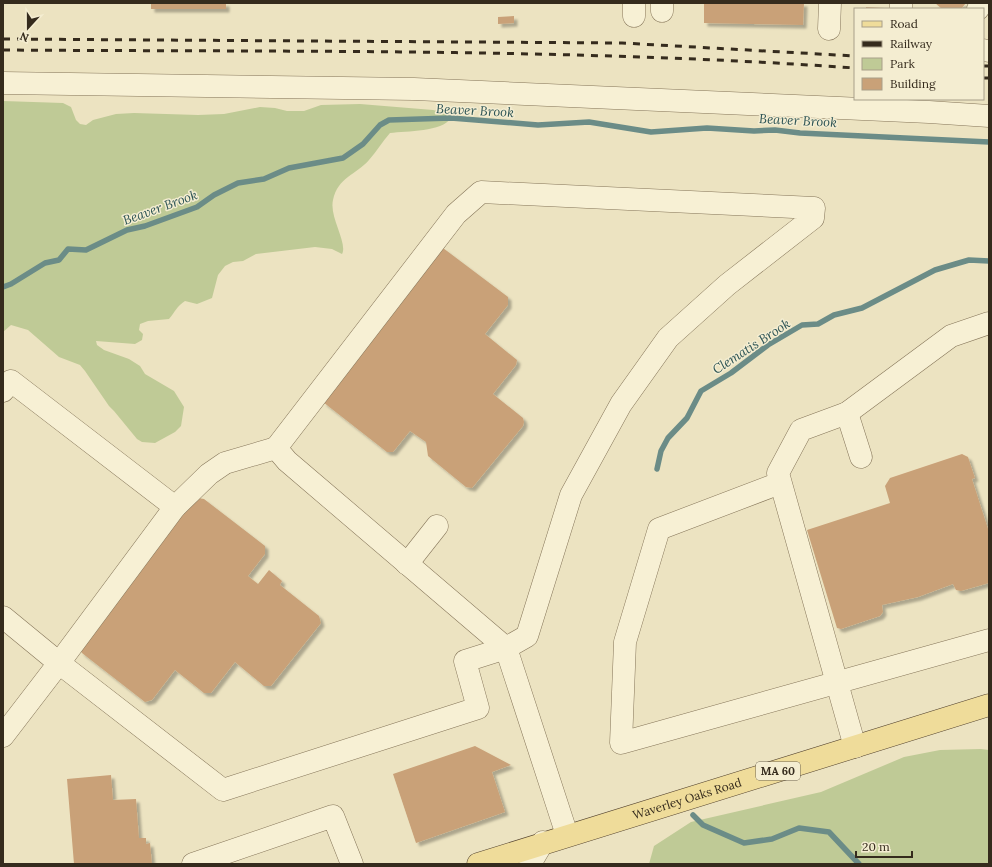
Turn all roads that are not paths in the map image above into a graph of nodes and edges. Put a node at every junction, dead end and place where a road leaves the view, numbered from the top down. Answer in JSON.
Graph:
{"nodes":[{"id":1,"x":830,"y":3,"type":"edge"},
{"id":2,"x":829,"y":29,"type":"dead end"},
{"id":3,"x":3,"y":83,"type":"edge"},
{"id":4,"x":989,"y":116,"type":"edge"},
{"id":5,"x":989,"y":323,"type":"edge"},
{"id":6,"x":3,"y":391,"type":"edge"},
{"id":7,"x":847,"y":413,"type":"junction"},
{"id":8,"x":276,"y":448,"type":"junction"},
{"id":9,"x":861,"y":457,"type":"dead end"},
{"id":10,"x":780,"y":483,"type":"junction"},
{"id":11,"x":175,"y":507,"type":"junction"},
{"id":12,"x":437,"y":526,"type":"dead end"},
{"id":13,"x":408,"y":564,"type":"junction"},
{"id":14,"x":3,"y":617,"type":"edge"},
{"id":15,"x":989,"y":640,"type":"edge"},
{"id":16,"x":506,"y":648,"type":"junction"},
{"id":17,"x":59,"y":663,"type":"junction"},
{"id":18,"x":836,"y":682,"type":"junction"},
{"id":19,"x":989,"y":705,"type":"edge"},
{"id":20,"x":3,"y":736,"type":"edge"},
{"id":21,"x":854,"y":747,"type":"junction"},
{"id":22,"x":567,"y":835,"type":"junction"},
{"id":23,"x":543,"y":842,"type":"junction"},
{"id":24,"x":193,"y":864,"type":"edge"},
{"id":25,"x":352,"y":864,"type":"edge"},
{"id":26,"x":478,"y":864,"type":"edge"},
{"id":27,"x":530,"y":864,"type":"edge"}],
"edges":[{"from":1,"to":2,"type":"lane"},
{"from":3,"to":4,"type":"lane"},
{"from":5,"to":7,"type":"lane"},
{"from":6,"to":11,"type":"lane"},
{"from":7,"to":9,"type":"lane"},
{"from":7,"to":10,"type":"lane"},
{"from":8,"to":11,"type":"lane"},
{"from":8,"to":13,"type":"lane"},
{"from":8,"to":16,"type":"lane"},
{"from":10,"to":18,"type":"lane"},
{"from":10,"to":18,"type":"lane"},
{"from":11,"to":17,"type":"lane"},
{"from":12,"to":13,"type":"lane"},
{"from":13,"to":16,"type":"lane"},
{"from":14,"to":17,"type":"lane"},
{"from":15,"to":18,"type":"lane"},
{"from":16,"to":17,"type":"lane"},
{"from":16,"to":22,"type":"lane"},
{"from":17,"to":20,"type":"lane"},
{"from":18,"to":21,"type":"lane"},
{"from":19,"to":21,"type":"main road","name":"Waverley Oaks Road","number":"MA 60"},
{"from":21,"to":22,"type":"main road","name":"Waverley Oaks Road","number":"MA 60"},
{"from":22,"to":23,"type":"main road","name":"Waverley Oaks Road","number":"MA 60"},
{"from":23,"to":26,"type":"main road","name":"Waverley Oaks Road","number":"MA 60"},
{"from":23,"to":27,"type":"lane"},
{"from":24,"to":25,"type":"lane"}]}
